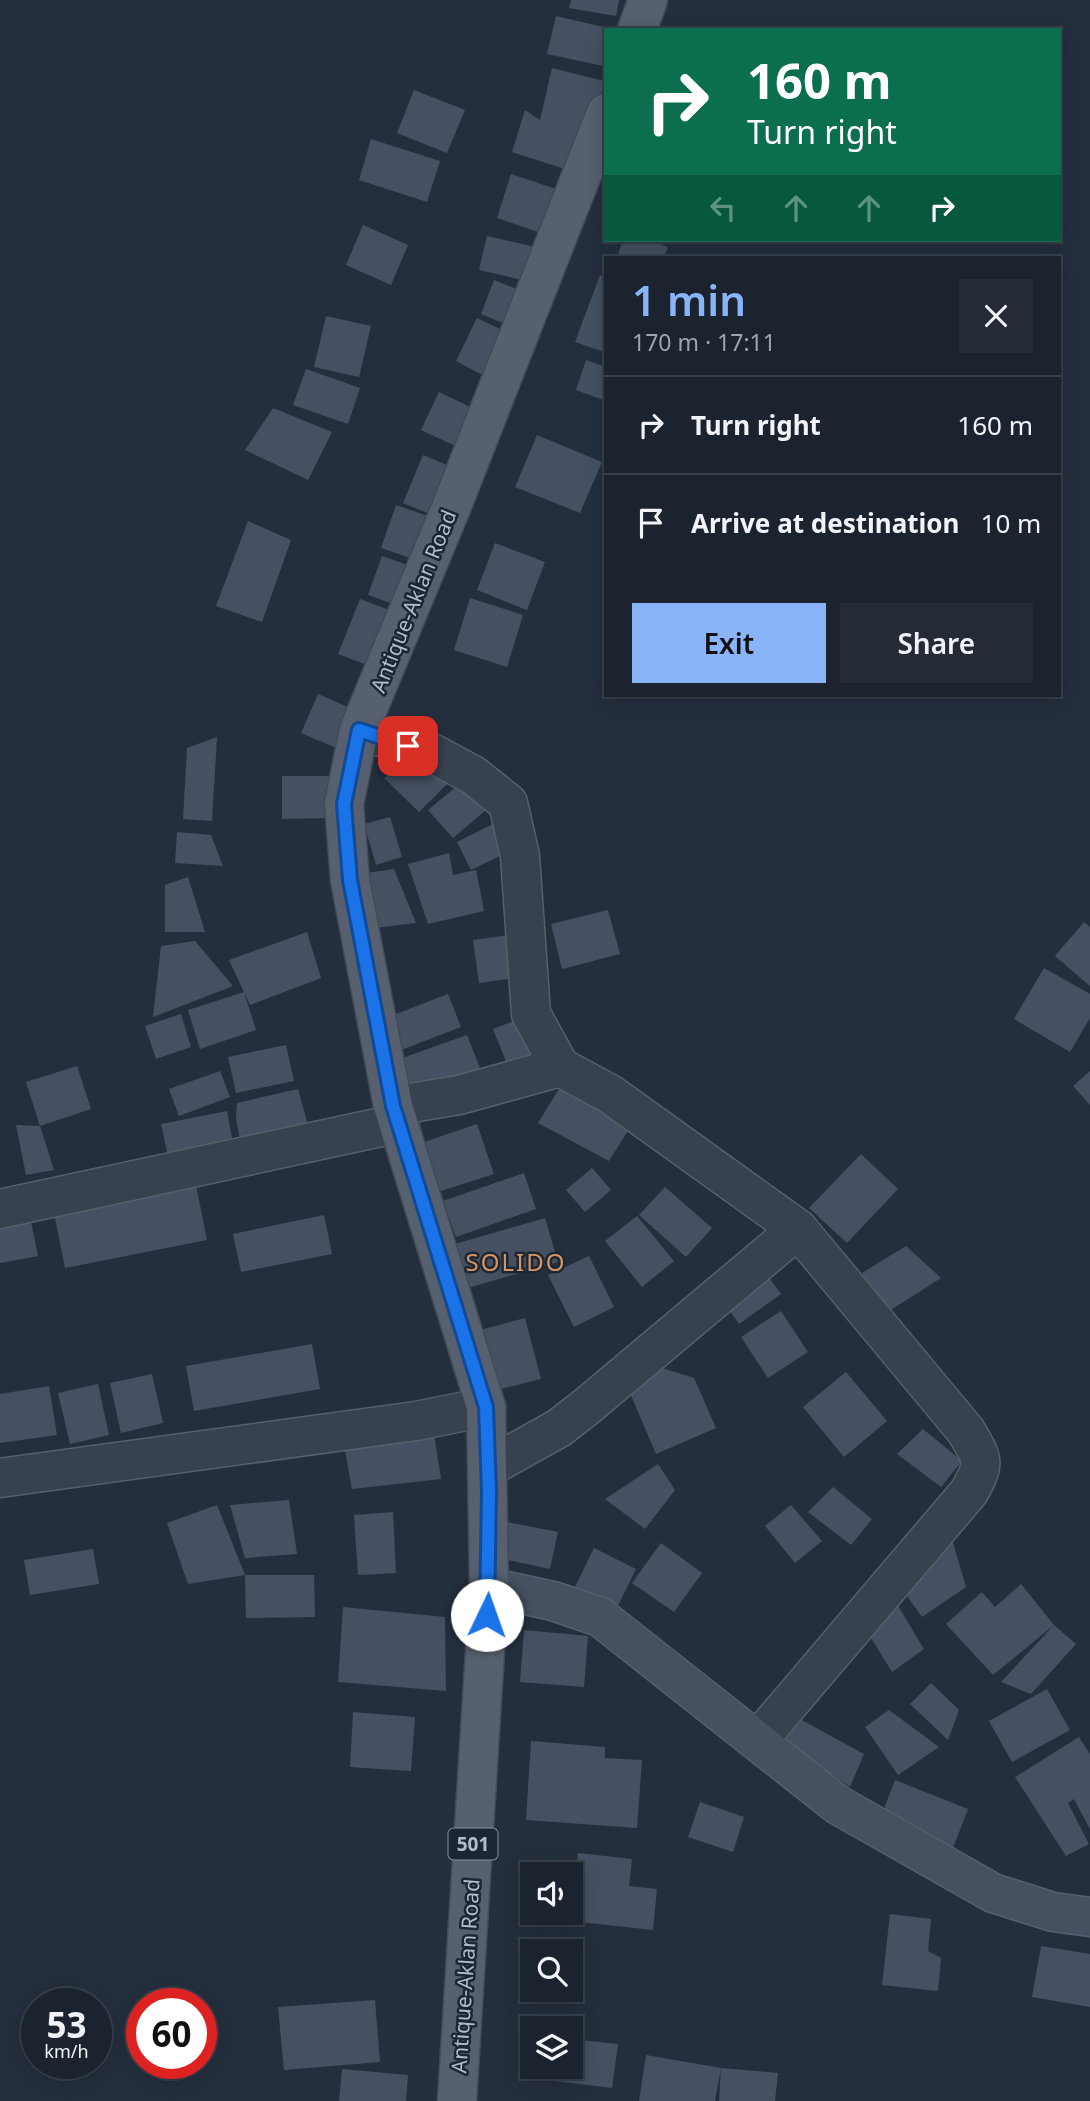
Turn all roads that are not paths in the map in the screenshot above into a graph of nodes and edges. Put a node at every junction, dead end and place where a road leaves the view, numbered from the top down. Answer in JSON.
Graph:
{"nodes":[{"id":1,"x":648,"y":0,"type":"edge"},
{"id":2,"x":638,"y":28,"type":"edge"},
{"id":3,"x":604,"y":118,"type":"edge"},
{"id":4,"x":359,"y":730,"type":"junction"},
{"id":5,"x":560,"y":1067,"type":"junction"},
{"id":6,"x":396,"y":1114,"type":"junction"},
{"id":7,"x":0,"y":1209,"type":"edge"},
{"id":8,"x":798,"y":1229,"type":"junction"},
{"id":9,"x":486,"y":1407,"type":"junction"},
{"id":10,"x":488,"y":1467,"type":"junction"},
{"id":11,"x":0,"y":1478,"type":"edge"},
{"id":12,"x":489,"y":1587,"type":"junction"},
{"id":13,"x":758,"y":1740,"type":"junction"},
{"id":14,"x":1090,"y":1917,"type":"edge"},
{"id":15,"x":457,"y":2101,"type":"edge"}],
"edges":[{"from":1,"to":2,"type":"main road"},
{"from":3,"to":4,"type":"main road","name":"Antique-Aklan Road","number":"501"},
{"from":4,"to":5,"type":"street"},
{"from":4,"to":6,"type":"main road","name":"Antique-Aklan Road","number":"501"},
{"from":5,"to":6,"type":"street"},
{"from":5,"to":8,"type":"street"},
{"from":6,"to":7,"type":"street"},
{"from":6,"to":9,"type":"main road","name":"Antique-Aklan Road","number":"501"},
{"from":8,"to":10,"type":"street"},
{"from":8,"to":13,"type":"street"},
{"from":9,"to":10,"type":"main road","name":"Antique-Aklan Road","number":"501"},
{"from":9,"to":11,"type":"street"},
{"from":10,"to":12,"type":"main road","name":"Antique-Aklan Road","number":"501"},
{"from":12,"to":13,"type":"street"},
{"from":12,"to":15,"type":"main road","name":"Antique-Aklan Road","number":"501"},
{"from":13,"to":14,"type":"street"}]}
